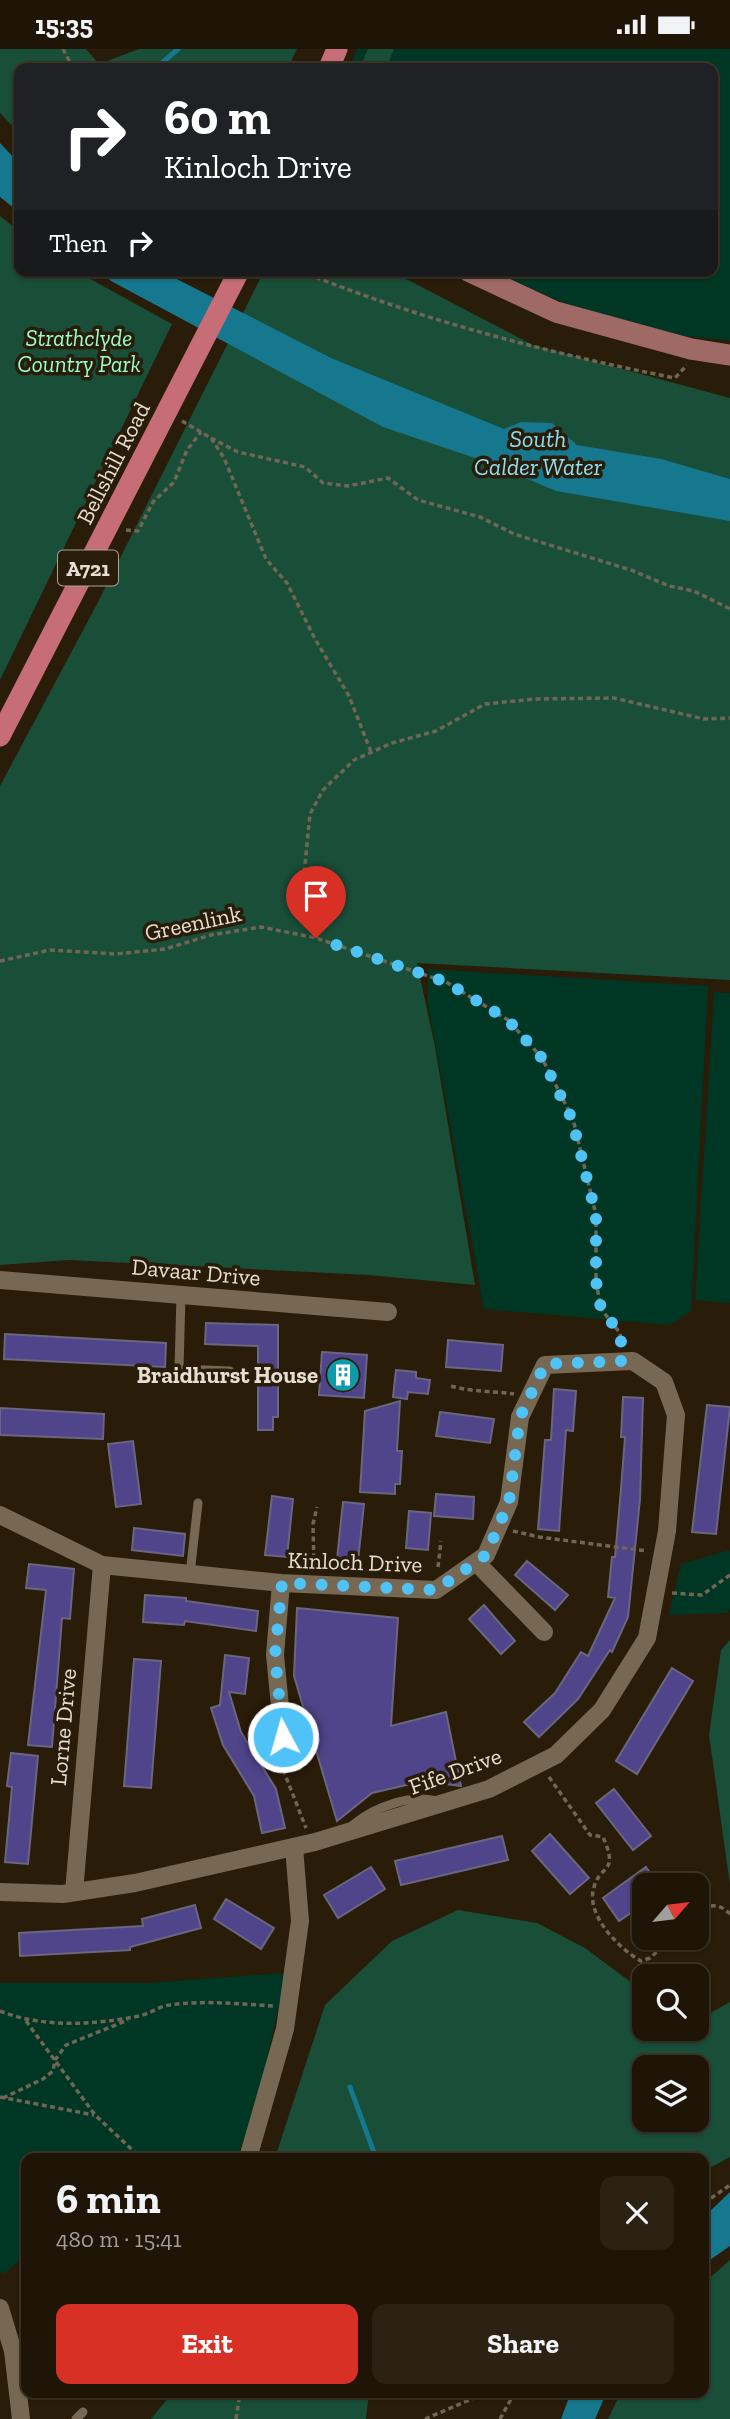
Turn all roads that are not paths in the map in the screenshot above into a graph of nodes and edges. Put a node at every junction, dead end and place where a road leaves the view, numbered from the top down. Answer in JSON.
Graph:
{"nodes":[{"id":1,"x":236,"y":277,"type":"edge"},
{"id":2,"x":481,"y":277,"type":"edge"},
{"id":3,"x":730,"y":355,"type":"edge"},
{"id":4,"x":0,"y":736,"type":"edge"},
{"id":5,"x":0,"y":1280,"type":"edge"},
{"id":6,"x":181,"y":1295,"type":"junction"},
{"id":7,"x":388,"y":1313,"type":"dead end"},
{"id":8,"x":230,"y":1371,"type":"dead end"},
{"id":9,"x":676,"y":1415,"type":"joint"},
{"id":10,"x":198,"y":1503,"type":"dead end"},
{"id":11,"x":0,"y":1515,"type":"edge"},
{"id":12,"x":476,"y":1562,"type":"junction"},
{"id":13,"x":102,"y":1565,"type":"junction"},
{"id":14,"x":190,"y":1574,"type":"junction"},
{"id":15,"x":282,"y":1583,"type":"junction"},
{"id":16,"x":544,"y":1632,"type":"dead end"},
{"id":17,"x":283,"y":1737,"type":"road end"},
{"id":18,"x":303,"y":1845,"type":"junction"},
{"id":19,"x":0,"y":1892,"type":"edge"},
{"id":20,"x":74,"y":1892,"type":"junction"},
{"id":21,"x":249,"y":2153,"type":"edge"},
{"id":22,"x":0,"y":2308,"type":"edge"},
{"id":23,"x":19,"y":2350,"type":"edge"},
{"id":24,"x":21,"y":2419,"type":"edge"}],
"edges":[{"from":1,"to":4,"type":"main road","name":"Bellshill Road","number":"A721"},
{"from":2,"to":3,"type":"street"},
{"from":5,"to":6,"type":"street","name":"Davaar Drive"},
{"from":6,"to":7,"type":"street","name":"Davaar Drive"},
{"from":6,"to":8,"type":"lane"},
{"from":9,"to":12,"type":"street","name":"Kinloch Drive"},
{"from":9,"to":18,"type":"street","name":"Fife Drive"},
{"from":10,"to":14,"type":"lane"},
{"from":11,"to":13,"type":"street"},
{"from":12,"to":15,"type":"street","name":"Kinloch Drive"},
{"from":12,"to":16,"type":"street"},
{"from":13,"to":14,"type":"street","name":"Kinloch Drive"},
{"from":13,"to":20,"type":"street","name":"Lorne Drive"},
{"from":14,"to":15,"type":"street","name":"Kinloch Drive"},
{"from":15,"to":17,"type":"street"},
{"from":18,"to":20,"type":"street","name":"Fife Drive"},
{"from":18,"to":21,"type":"street"},
{"from":19,"to":20,"type":"street","name":"Fife Drive"},
{"from":22,"to":23,"type":"street"},
{"from":23,"to":24,"type":"street"}]}
